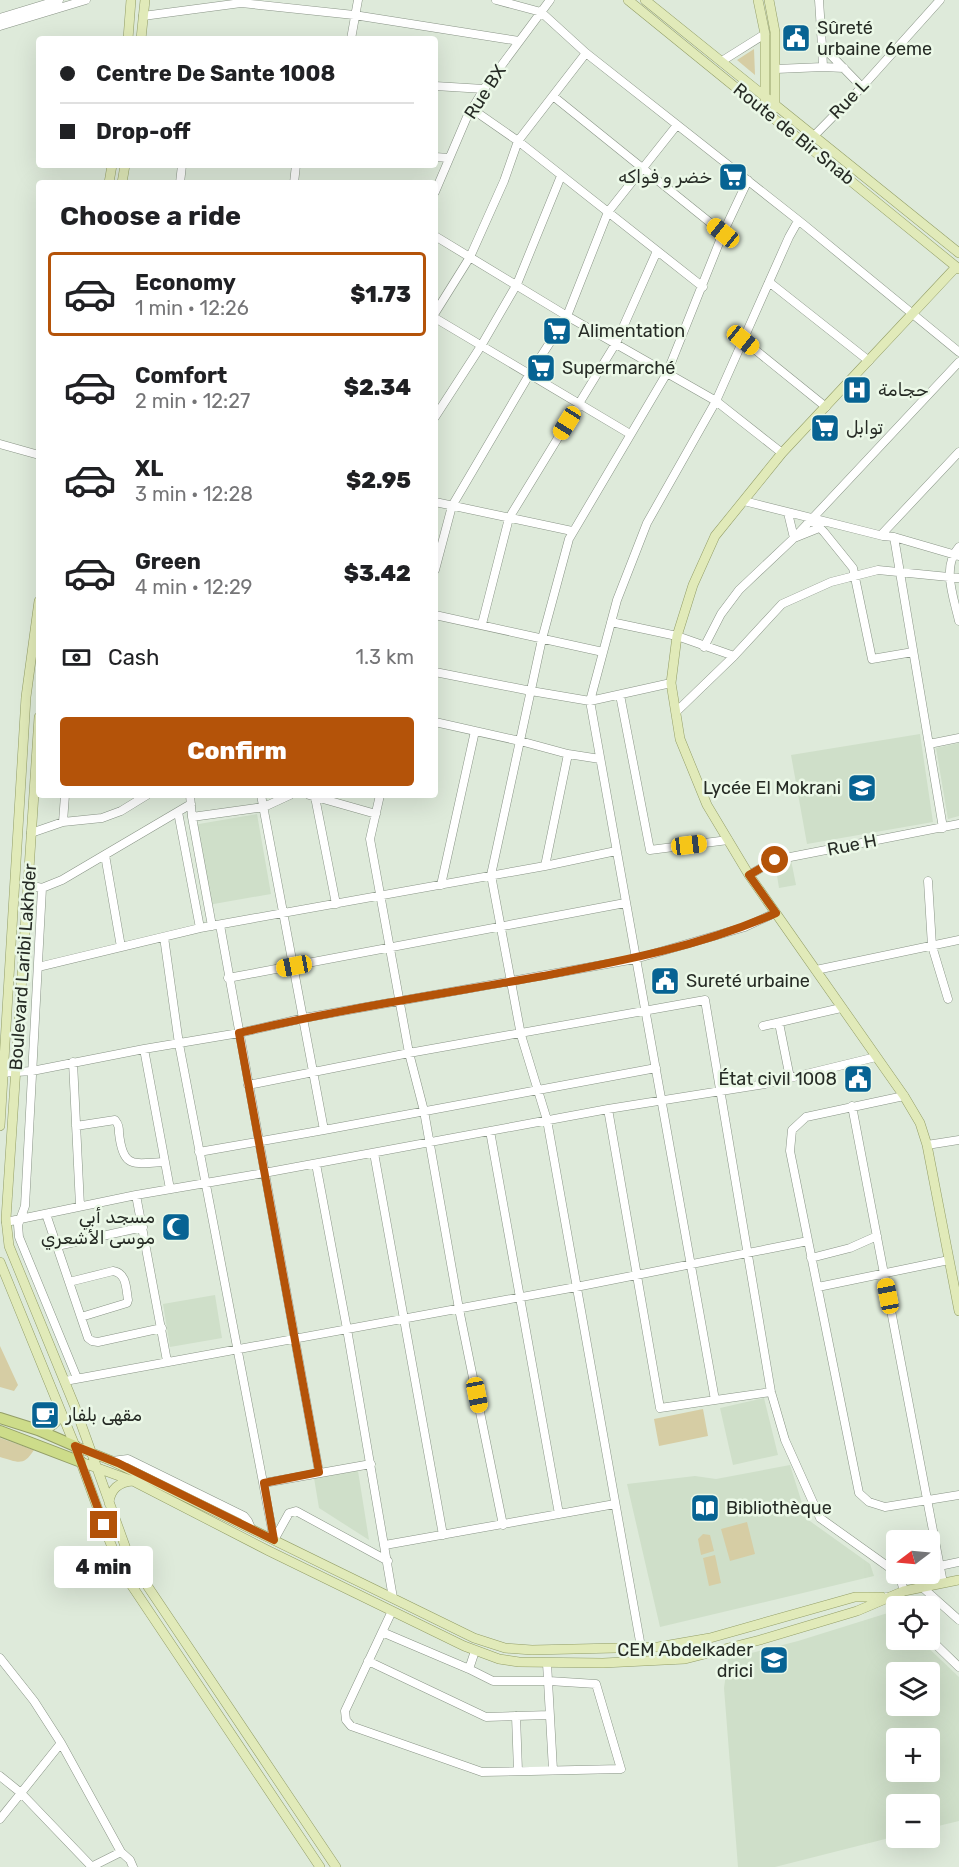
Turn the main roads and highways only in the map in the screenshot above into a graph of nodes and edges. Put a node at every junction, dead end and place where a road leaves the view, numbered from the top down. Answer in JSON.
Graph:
{"nodes":[{"id":1,"x":131,"y":0,"type":"edge"},
{"id":2,"x":145,"y":0,"type":"edge"},
{"id":3,"x":628,"y":0,"type":"edge"},
{"id":4,"x":645,"y":0,"type":"edge"},
{"id":5,"x":759,"y":0,"type":"edge"},
{"id":6,"x":769,"y":0,"type":"edge"},
{"id":7,"x":686,"y":33,"type":"junction"},
{"id":8,"x":128,"y":36,"type":"edge"},
{"id":9,"x":141,"y":36,"type":"edge"},
{"id":10,"x":680,"y":41,"type":"junction"},
{"id":11,"x":722,"y":61,"type":"junction"},
{"id":12,"x":714,"y":69,"type":"junction"},
{"id":13,"x":766,"y":96,"type":"junction"},
{"id":14,"x":775,"y":105,"type":"junction"},
{"id":15,"x":764,"y":111,"type":"junction"},
{"id":16,"x":772,"y":117,"type":"junction"},
{"id":17,"x":810,"y":141,"type":"junction"},
{"id":18,"x":959,"y":254,"type":"edge"},
{"id":19,"x":956,"y":267,"type":"edge"},
{"id":20,"x":36,"y":622,"type":"edge"},
{"id":21,"x":36,"y":785,"type":"edge"},
{"id":22,"x":2,"y":1072,"type":"edge"},
{"id":23,"x":0,"y":1126,"type":"edge"},
{"id":24,"x":0,"y":1262,"type":"edge"},
{"id":25,"x":2,"y":1271,"type":"edge"},
{"id":26,"x":959,"y":1311,"type":"edge"},
{"id":27,"x":61,"y":1412,"type":"junction"},
{"id":28,"x":0,"y":1418,"type":"edge"},
{"id":29,"x":38,"y":1430,"type":"junction"},
{"id":30,"x":0,"y":1431,"type":"edge"},
{"id":31,"x":75,"y":1446,"type":"junction"},
{"id":32,"x":92,"y":1452,"type":"junction"},
{"id":33,"x":81,"y":1461,"type":"junction"},
{"id":34,"x":97,"y":1467,"type":"junction"},
{"id":35,"x":133,"y":1481,"type":"junction"},
{"id":36,"x":109,"y":1503,"type":"junction"},
{"id":37,"x":274,"y":1540,"type":"junction"},
{"id":38,"x":269,"y":1551,"type":"junction"},
{"id":39,"x":959,"y":1580,"type":"edge"},
{"id":40,"x":890,"y":1596,"type":"edge"},
{"id":41,"x":886,"y":1597,"type":"edge"},
{"id":42,"x":886,"y":1597,"type":"edge"},
{"id":43,"x":395,"y":1599,"type":"junction"},
{"id":44,"x":392,"y":1611,"type":"junction"},
{"id":45,"x":641,"y":1647,"type":"junction"},
{"id":46,"x":546,"y":1650,"type":"junction"},
{"id":47,"x":644,"y":1662,"type":"junction"},
{"id":48,"x":547,"y":1663,"type":"junction"},
{"id":49,"x":320,"y":1867,"type":"edge"},
{"id":50,"x":336,"y":1867,"type":"edge"}],
"edges":[{"from":1,"to":8,"type":"main road"},
{"from":2,"to":9,"type":"main road"},
{"from":3,"to":10,"type":"main road","name":"Route de Bir Snab"},
{"from":4,"to":7,"type":"main road","name":"Route de Bir Snab"},
{"from":5,"to":13,"type":"main road"},
{"from":6,"to":14,"type":"main road"},
{"from":7,"to":10,"type":"main road"},
{"from":7,"to":11,"type":"main road","name":"Route de Bir Snab"},
{"from":10,"to":12,"type":"main road","name":"Route de Bir Snab"},
{"from":11,"to":12,"type":"main road"},
{"from":11,"to":13,"type":"main road","name":"Route de Bir Snab"},
{"from":12,"to":15,"type":"main road","name":"Route de Bir Snab"},
{"from":13,"to":14,"type":"main road","name":"Route de Bir Snab"},
{"from":13,"to":15,"type":"main road"},
{"from":14,"to":16,"type":"main road"},
{"from":14,"to":17,"type":"main road","name":"Route de Bir Snab"},
{"from":15,"to":16,"type":"main road","name":"Route de Bir Snab"},
{"from":16,"to":17,"type":"main road","name":"Route de Bir Snab"},
{"from":17,"to":18,"type":"main road","name":"Route de Bir Snab"},
{"from":17,"to":19,"type":"main road","name":"Route de Bir Snab"},
{"from":18,"to":19,"type":"main road"},
{"from":19,"to":26,"type":"main road"},
{"from":20,"to":22,"type":"main road","name":"Boulevard Laribi Lakhder"},
{"from":21,"to":32,"type":"main road","name":"Boulevard Laribi Lakhder"},
{"from":22,"to":23,"type":"main road","name":"Boulevard Laribi Lakhder"},
{"from":24,"to":25,"type":"main road"},
{"from":25,"to":27,"type":"main road"},
{"from":27,"to":29,"type":"main road"},
{"from":27,"to":31,"type":"main road"},
{"from":28,"to":29,"type":"highway"},
{"from":29,"to":31,"type":"highway"},
{"from":30,"to":33,"type":"highway"},
{"from":31,"to":32,"type":"main road"},
{"from":31,"to":33,"type":"main road"},
{"from":32,"to":34,"type":"main road","name":"Boulevard Laribi Lakhder"},
{"from":32,"to":37,"type":"main road"},
{"from":33,"to":34,"type":"main road"},
{"from":33,"to":49,"type":"main road"},
{"from":34,"to":35,"type":"main road"},
{"from":34,"to":36,"type":"main road","name":"Boulevard Laribi Lakhder"},
{"from":35,"to":36,"type":"main road"},
{"from":35,"to":38,"type":"main road"},
{"from":36,"to":50,"type":"main road","name":"Boulevard Laribi Lakhder"},
{"from":37,"to":38,"type":"main road"},
{"from":37,"to":43,"type":"main road"},
{"from":38,"to":44,"type":"main road"},
{"from":39,"to":40,"type":"main road"},
{"from":41,"to":45,"type":"main road"},
{"from":42,"to":47,"type":"main road"},
{"from":43,"to":44,"type":"main road"},
{"from":43,"to":46,"type":"main road"},
{"from":44,"to":48,"type":"main road"},
{"from":45,"to":46,"type":"main road"},
{"from":45,"to":47,"type":"main road"},
{"from":46,"to":48,"type":"main road"},
{"from":47,"to":48,"type":"main road"}]}
